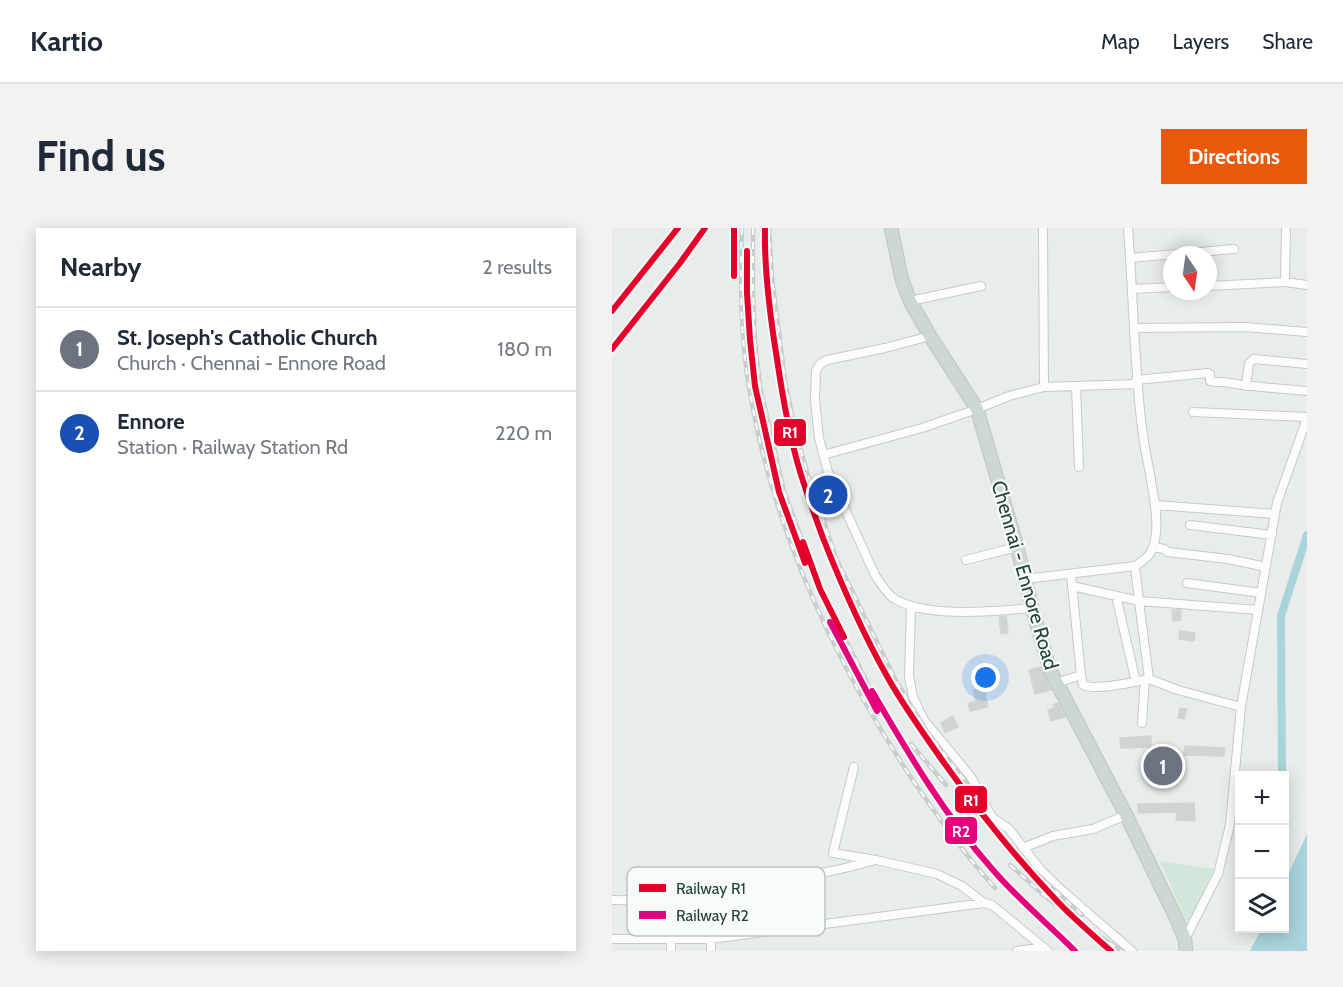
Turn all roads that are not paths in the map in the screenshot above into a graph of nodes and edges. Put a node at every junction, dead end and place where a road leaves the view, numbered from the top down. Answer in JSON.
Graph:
{"nodes":[{"id":1,"x":891,"y":228,"type":"edge"},
{"id":2,"x":1043,"y":228,"type":"edge"},
{"id":3,"x":1128,"y":228,"type":"edge"},
{"id":4,"x":1286,"y":228,"type":"edge"},
{"id":5,"x":1234,"y":249,"type":"dead end"},
{"id":6,"x":1130,"y":258,"type":"junction"},
{"id":7,"x":1285,"y":282,"type":"junction"},
{"id":8,"x":1307,"y":285,"type":"edge"},
{"id":9,"x":981,"y":286,"type":"dead end"},
{"id":10,"x":1217,"y":286,"type":"edge"},
{"id":11,"x":1163,"y":287,"type":"edge"},
{"id":12,"x":1133,"y":289,"type":"junction"},
{"id":13,"x":910,"y":301,"type":"junction"},
{"id":14,"x":1134,"y":328,"type":"junction"},
{"id":15,"x":1307,"y":332,"type":"edge"},
{"id":16,"x":930,"y":336,"type":"junction"},
{"id":17,"x":1307,"y":364,"type":"edge"},
{"id":18,"x":1137,"y":382,"type":"junction"},
{"id":19,"x":1076,"y":386,"type":"junction"},
{"id":20,"x":1246,"y":386,"type":"junction"},
{"id":21,"x":1044,"y":387,"type":"junction"},
{"id":22,"x":1307,"y":391,"type":"edge"},
{"id":23,"x":977,"y":409,"type":"junction"},
{"id":24,"x":1193,"y":412,"type":"dead end"},
{"id":25,"x":1307,"y":418,"type":"edge"},
{"id":26,"x":822,"y":455,"type":"junction"},
{"id":27,"x":1079,"y":467,"type":"dead end"},
{"id":28,"x":1156,"y":505,"type":"junction"},
{"id":29,"x":1275,"y":514,"type":"junction"},
{"id":30,"x":1190,"y":525,"type":"dead end"},
{"id":31,"x":1272,"y":535,"type":"junction"},
{"id":32,"x":1154,"y":547,"type":"junction"},
{"id":33,"x":1017,"y":548,"type":"junction"},
{"id":34,"x":966,"y":560,"type":"dead end"},
{"id":35,"x":1135,"y":566,"type":"junction"},
{"id":36,"x":1266,"y":567,"type":"junction"},
{"id":37,"x":1071,"y":574,"type":"junction"},
{"id":38,"x":1025,"y":579,"type":"junction"},
{"id":39,"x":1187,"y":583,"type":"dead end"},
{"id":40,"x":1072,"y":586,"type":"junction"},
{"id":41,"x":1261,"y":593,"type":"junction"},
{"id":42,"x":1116,"y":596,"type":"junction"},
{"id":43,"x":1139,"y":601,"type":"junction"},
{"id":44,"x":911,"y":606,"type":"junction"},
{"id":45,"x":1032,"y":608,"type":"junction"},
{"id":46,"x":1258,"y":610,"type":"junction"},
{"id":47,"x":1081,"y":675,"type":"junction"},
{"id":48,"x":1143,"y":680,"type":"junction"},
{"id":49,"x":1056,"y":683,"type":"junction"},
{"id":50,"x":1241,"y":707,"type":"junction"},
{"id":51,"x":1142,"y":723,"type":"dead end"},
{"id":52,"x":854,"y":767,"type":"dead end"},
{"id":53,"x":1126,"y":815,"type":"junction"},
{"id":54,"x":1023,"y":848,"type":"junction"},
{"id":55,"x":876,"y":860,"type":"junction"},
{"id":56,"x":825,"y":873,"type":"edge"},
{"id":57,"x":612,"y":900,"type":"edge"},
{"id":58,"x":627,"y":900,"type":"edge"},
{"id":59,"x":984,"y":903,"type":"junction"},
{"id":60,"x":825,"y":924,"type":"edge"},
{"id":61,"x":734,"y":936,"type":"edge"},
{"id":62,"x":612,"y":939,"type":"edge"},
{"id":63,"x":672,"y":939,"type":"junction"},
{"id":64,"x":711,"y":939,"type":"junction"},
{"id":65,"x":1185,"y":945,"type":"edge"},
{"id":66,"x":1046,"y":949,"type":"edge"},
{"id":67,"x":671,"y":951,"type":"edge"},
{"id":68,"x":711,"y":951,"type":"edge"},
{"id":69,"x":1017,"y":951,"type":"edge"},
{"id":70,"x":1132,"y":951,"type":"edge"}],
"edges":[{"from":1,"to":13,"type":"main road","name":"Chennai - Ennore Road"},
{"from":2,"to":21,"type":"street"},
{"from":3,"to":6,"type":"street"},
{"from":4,"to":7,"type":"street"},
{"from":5,"to":6,"type":"street"},
{"from":6,"to":12,"type":"street"},
{"from":7,"to":8,"type":"street"},
{"from":7,"to":10,"type":"street"},
{"from":9,"to":13,"type":"street"},
{"from":11,"to":12,"type":"street"},
{"from":12,"to":14,"type":"street"},
{"from":13,"to":16,"type":"main road","name":"Chennai - Ennore Road"},
{"from":14,"to":15,"type":"street"},
{"from":14,"to":18,"type":"street"},
{"from":16,"to":23,"type":"main road","name":"Chennai - Ennore Road"},
{"from":16,"to":26,"type":"street"},
{"from":17,"to":20,"type":"street"},
{"from":18,"to":19,"type":"street"},
{"from":18,"to":20,"type":"street"},
{"from":18,"to":28,"type":"street"},
{"from":19,"to":21,"type":"street"},
{"from":19,"to":27,"type":"street"},
{"from":20,"to":22,"type":"street"},
{"from":21,"to":23,"type":"street"},
{"from":23,"to":26,"type":"street"},
{"from":23,"to":33,"type":"main road","name":"Chennai - Ennore Road"},
{"from":24,"to":25,"type":"street"},
{"from":25,"to":29,"type":"street"},
{"from":26,"to":44,"type":"street"},
{"from":28,"to":29,"type":"street"},
{"from":28,"to":32,"type":"street"},
{"from":29,"to":31,"type":"street"},
{"from":30,"to":31,"type":"street"},
{"from":31,"to":36,"type":"street"},
{"from":32,"to":35,"type":"street"},
{"from":32,"to":36,"type":"street"},
{"from":33,"to":34,"type":"street"},
{"from":33,"to":38,"type":"main road","name":"Chennai - Ennore Road"},
{"from":35,"to":37,"type":"street"},
{"from":35,"to":43,"type":"street"},
{"from":36,"to":41,"type":"street"},
{"from":37,"to":38,"type":"street"},
{"from":37,"to":40,"type":"street"},
{"from":38,"to":45,"type":"main road","name":"Chennai - Ennore Road"},
{"from":39,"to":41,"type":"street"},
{"from":40,"to":42,"type":"street"},
{"from":40,"to":47,"type":"street"},
{"from":41,"to":46,"type":"street"},
{"from":42,"to":43,"type":"street"},
{"from":42,"to":48,"type":"street"},
{"from":43,"to":46,"type":"street"},
{"from":43,"to":48,"type":"street"},
{"from":44,"to":45,"type":"street"},
{"from":44,"to":54,"type":"street"},
{"from":45,"to":49,"type":"main road","name":"Chennai - Ennore Road"},
{"from":46,"to":50,"type":"street"},
{"from":47,"to":48,"type":"street"},
{"from":47,"to":49,"type":"street"},
{"from":48,"to":50,"type":"street"},
{"from":48,"to":51,"type":"street"},
{"from":49,"to":53,"type":"main road","name":"Chennai - Ennore Road"},
{"from":50,"to":65,"type":"street"},
{"from":52,"to":55,"type":"street"},
{"from":53,"to":54,"type":"street"},
{"from":53,"to":65,"type":"main road","name":"Chennai - Ennore Road"},
{"from":54,"to":70,"type":"street"},
{"from":55,"to":56,"type":"street"},
{"from":55,"to":59,"type":"street"},
{"from":57,"to":58,"type":"street"},
{"from":59,"to":60,"type":"street"},
{"from":59,"to":66,"type":"street"},
{"from":61,"to":64,"type":"street"},
{"from":62,"to":63,"type":"street"},
{"from":63,"to":64,"type":"street"},
{"from":63,"to":67,"type":"street"},
{"from":64,"to":68,"type":"street"},
{"from":66,"to":69,"type":"street"}]}
